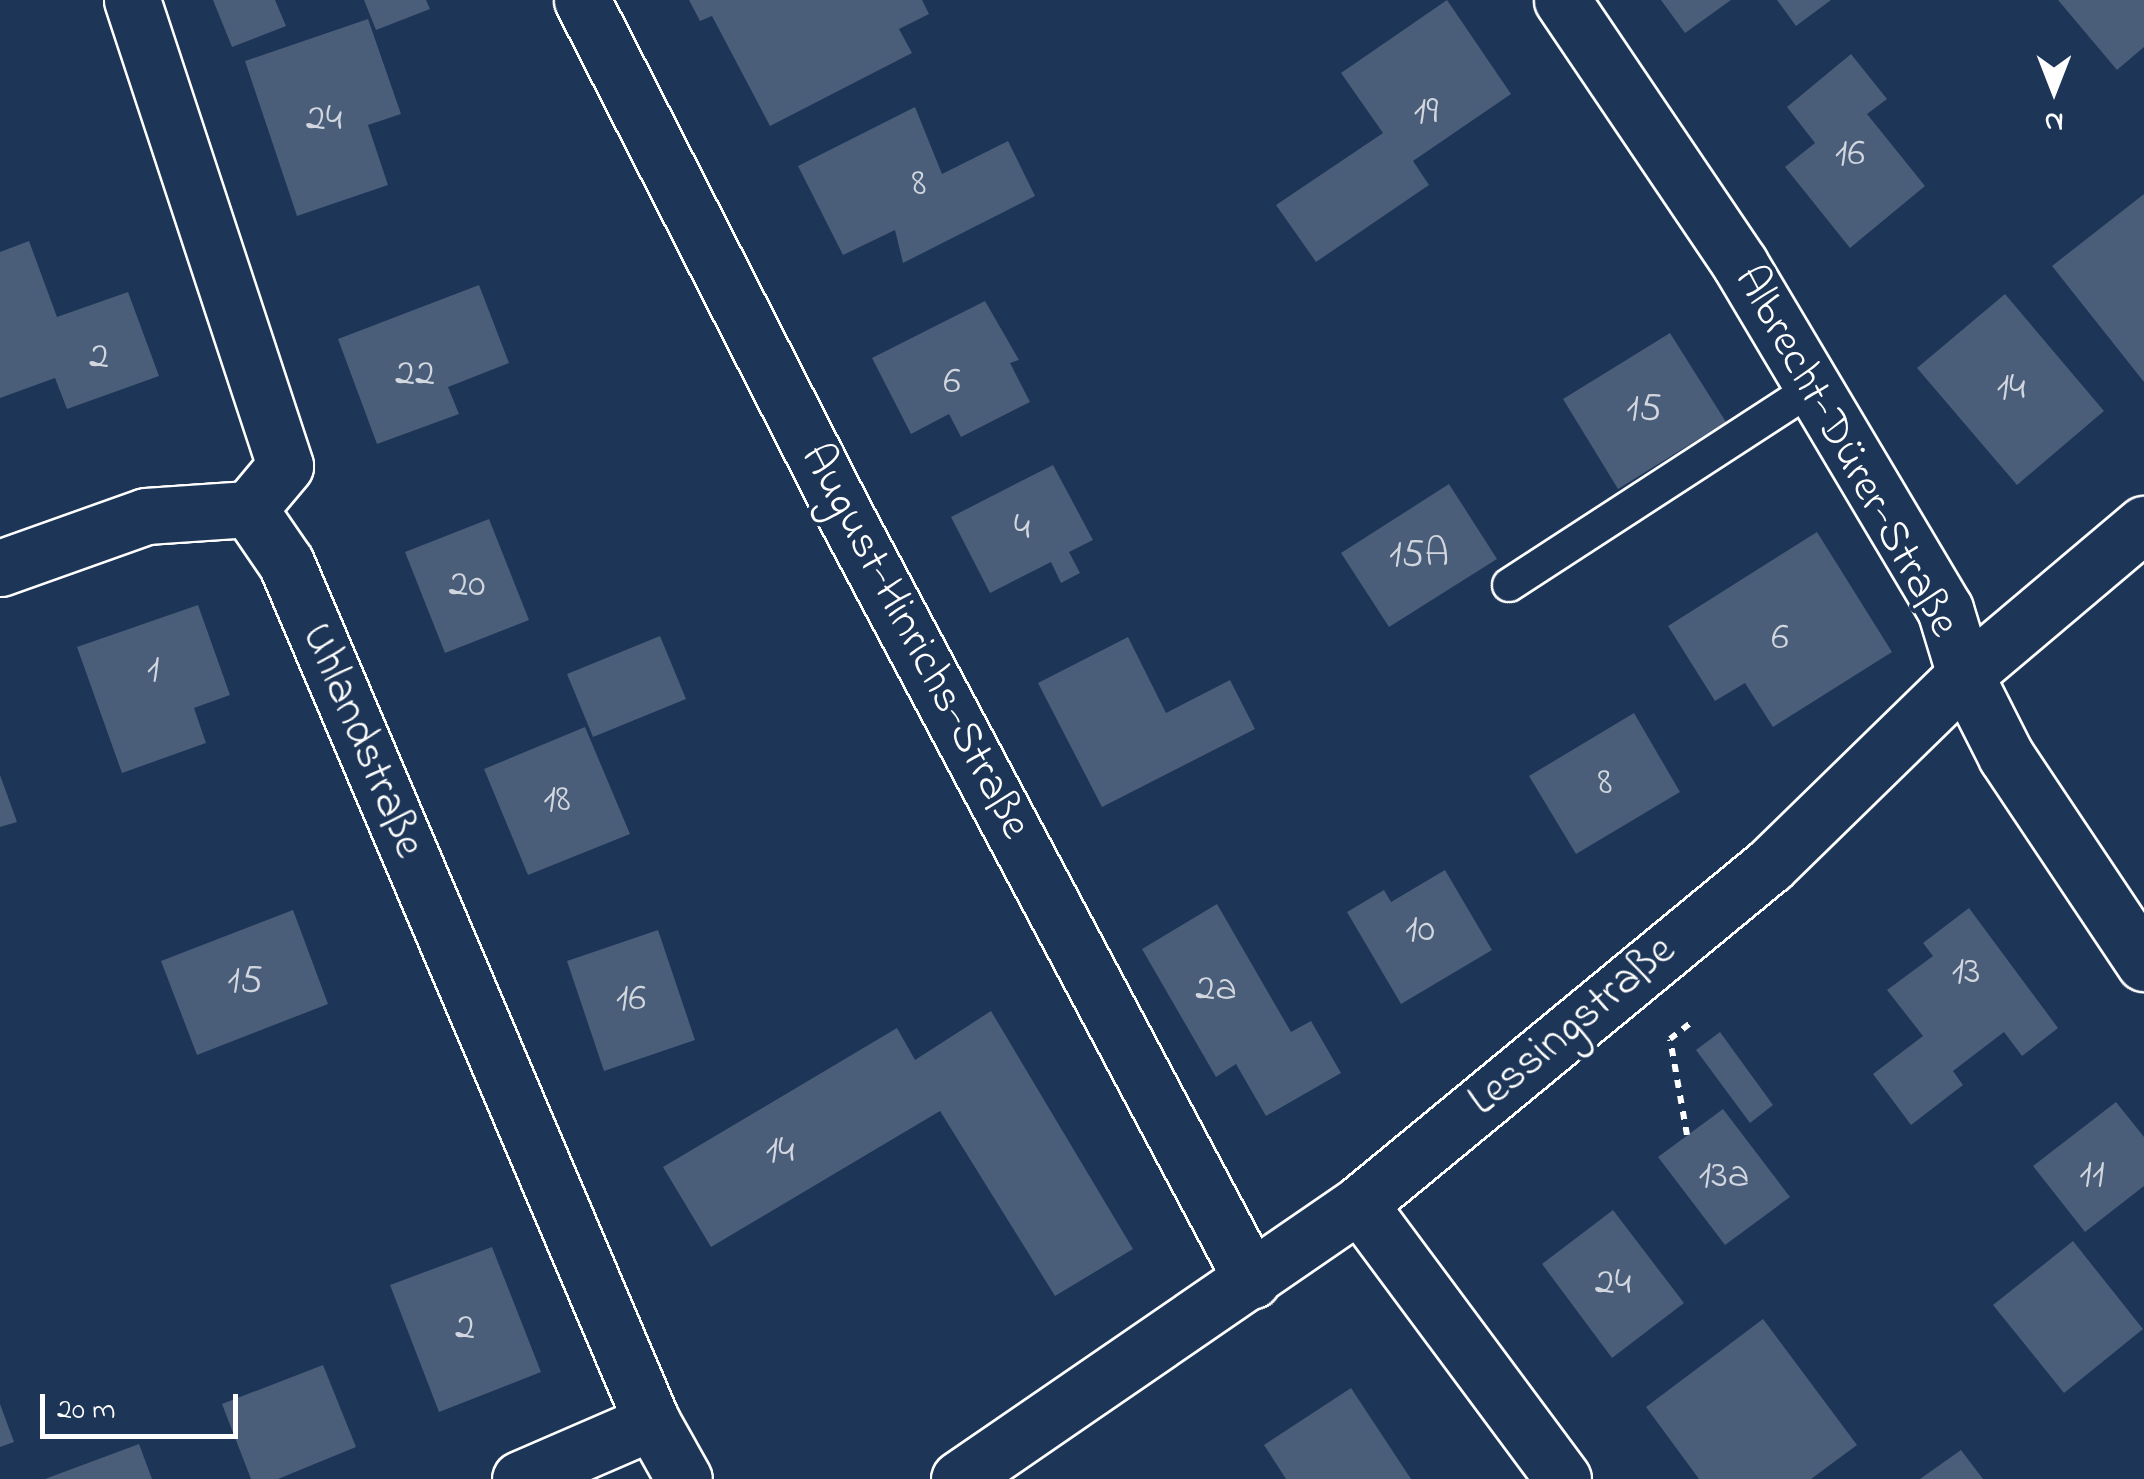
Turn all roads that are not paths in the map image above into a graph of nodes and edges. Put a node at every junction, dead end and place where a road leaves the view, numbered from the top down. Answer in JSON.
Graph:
{"nodes":[{"id":1,"x":132,"y":0,"type":"edge"},
{"id":2,"x":582,"y":0,"type":"edge"},
{"id":3,"x":1562,"y":0,"type":"edge"},
{"id":4,"x":1814,"y":387,"type":"junction"},
{"id":5,"x":249,"y":509,"type":"junction"},
{"id":6,"x":2144,"y":524,"type":"edge"},
{"id":7,"x":0,"y":568,"type":"edge"},
{"id":8,"x":1510,"y":585,"type":"dead end"},
{"id":9,"x":1965,"y":675,"type":"junction"},
{"id":10,"x":2144,"y":963,"type":"edge"},
{"id":11,"x":1359,"y":1204,"type":"junction"},
{"id":12,"x":1252,"y":1280,"type":"junction"},
{"id":13,"x":652,"y":1422,"type":"junction"},
{"id":14,"x":520,"y":1479,"type":"edge"},
{"id":15,"x":684,"y":1479,"type":"edge"},
{"id":16,"x":959,"y":1479,"type":"edge"},
{"id":17,"x":1563,"y":1479,"type":"edge"}],
"edges":[{"from":1,"to":5,"type":"street"},
{"from":2,"to":12,"type":"street","name":"August-Hinrichs-Straße"},
{"from":3,"to":4,"type":"street","name":"Albrecht-Dürer-Straße"},
{"from":4,"to":8,"type":"lane"},
{"from":4,"to":9,"type":"street","name":"Albrecht-Dürer-Straße"},
{"from":5,"to":7,"type":"street"},
{"from":5,"to":13,"type":"street","name":"Uhlandstraße"},
{"from":6,"to":9,"type":"street","name":"Lessingstraße"},
{"from":9,"to":10,"type":"street","name":"Albrecht-Dürer-Straße"},
{"from":9,"to":11,"type":"street","name":"Lessingstraße"},
{"from":11,"to":12,"type":"street","name":"Lessingstraße"},
{"from":11,"to":17,"type":"street"},
{"from":12,"to":16,"type":"street","name":"Lessingstraße"},
{"from":13,"to":14,"type":"street"},
{"from":13,"to":15,"type":"street","name":"Uhlandstraße"}]}
